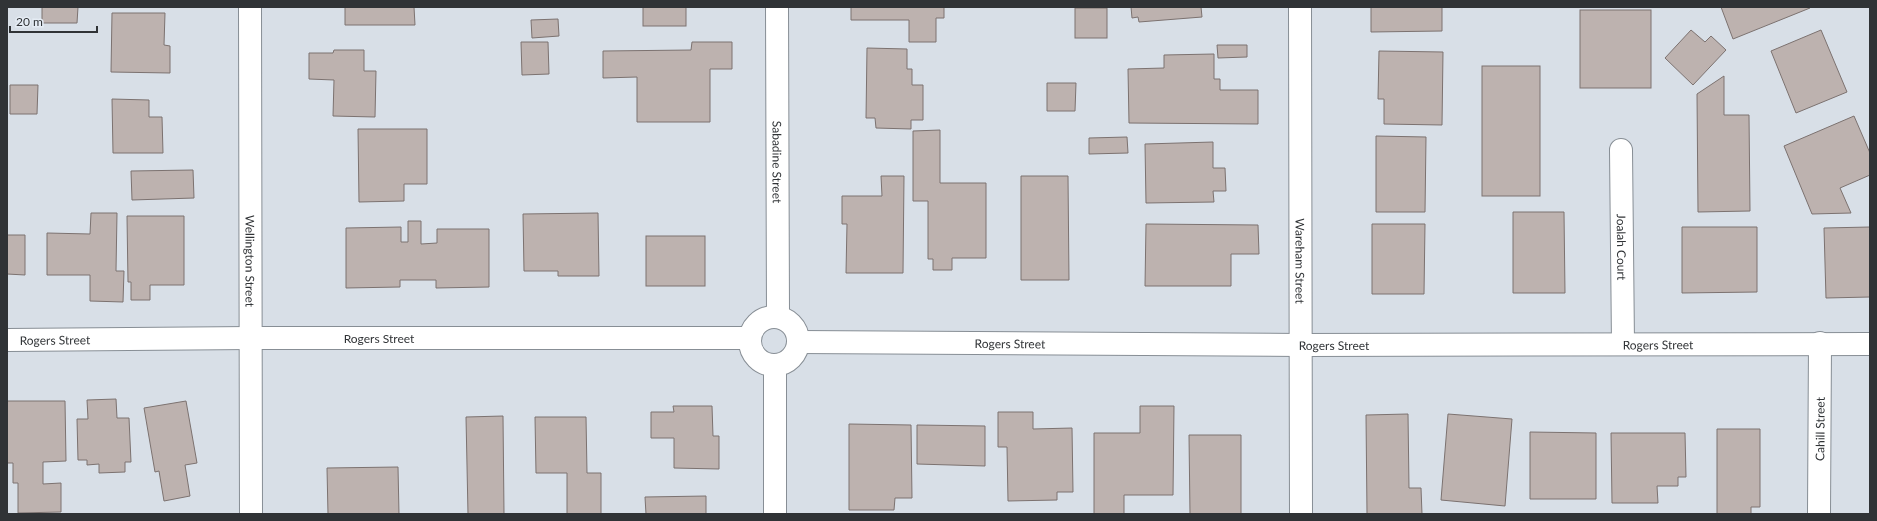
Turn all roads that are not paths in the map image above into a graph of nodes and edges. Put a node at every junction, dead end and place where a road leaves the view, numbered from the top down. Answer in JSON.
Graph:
{"nodes":[{"id":1,"x":250,"y":7,"type":"edge"},
{"id":2,"x":777,"y":7,"type":"edge"},
{"id":3,"x":1300,"y":7,"type":"edge"},
{"id":4,"x":1621,"y":150,"type":"dead end"},
{"id":5,"x":778,"y":317,"type":"junction"},
{"id":6,"x":251,"y":338,"type":"junction"},
{"id":7,"x":750,"y":338,"type":"junction"},
{"id":8,"x":7,"y":340,"type":"edge"},
{"id":9,"x":798,"y":342,"type":"junction"},
{"id":10,"x":1623,"y":344,"type":"junction"},
{"id":11,"x":1820,"y":344,"type":"junction"},
{"id":12,"x":1870,"y":344,"type":"edge"},
{"id":13,"x":1300,"y":345,"type":"junction"},
{"id":14,"x":775,"y":365,"type":"junction"},
{"id":15,"x":251,"y":514,"type":"edge"},
{"id":16,"x":775,"y":514,"type":"edge"},
{"id":17,"x":1301,"y":514,"type":"edge"},
{"id":18,"x":1819,"y":514,"type":"edge"}],
"edges":[{"from":1,"to":6,"type":"street","name":"Wellington Street"},
{"from":2,"to":5,"type":"street","name":"Sabadine Street"},
{"from":3,"to":13,"type":"street","name":"Wareham Street"},
{"from":4,"to":10,"type":"street","name":"Joalah Court"},
{"from":5,"to":7,"type":"street"},
{"from":5,"to":9,"type":"street"},
{"from":6,"to":7,"type":"street","name":"Rogers Street"},
{"from":6,"to":8,"type":"street","name":"Rogers Street"},
{"from":6,"to":15,"type":"street","name":"Wellington Street"},
{"from":7,"to":14,"type":"street"},
{"from":9,"to":13,"type":"street","name":"Rogers Street"},
{"from":9,"to":14,"type":"street"},
{"from":10,"to":11,"type":"street","name":"Rogers Street"},
{"from":10,"to":13,"type":"street","name":"Rogers Street"},
{"from":11,"to":12,"type":"street","name":"Rogers Street"},
{"from":11,"to":18,"type":"street","name":"Cahill Street"},
{"from":13,"to":17,"type":"street","name":"Wareham Street"},
{"from":14,"to":16,"type":"street"}]}
